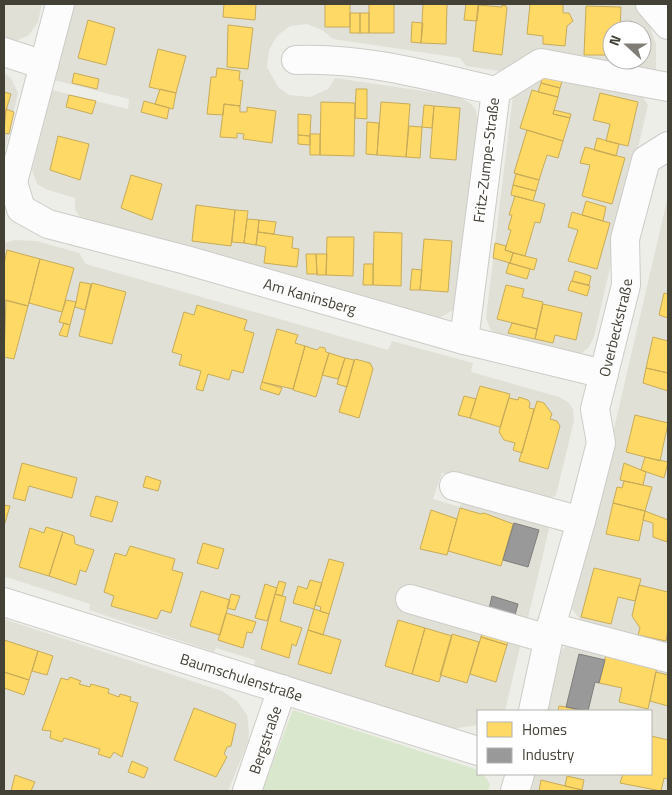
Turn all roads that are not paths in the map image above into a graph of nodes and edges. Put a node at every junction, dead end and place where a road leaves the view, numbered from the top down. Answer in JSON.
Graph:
{"nodes":[{"id":1,"x":60,"y":4,"type":"edge"},
{"id":2,"x":650,"y":4,"type":"edge"},
{"id":3,"x":668,"y":25,"type":"edge"},
{"id":4,"x":4,"y":52,"type":"edge"},
{"id":5,"x":296,"y":60,"type":"dead end"},
{"id":6,"x":44,"y":65,"type":"junction"},
{"id":7,"x":668,"y":87,"type":"edge"},
{"id":8,"x":496,"y":91,"type":"junction"},
{"id":9,"x":668,"y":146,"type":"edge"},
{"id":10,"x":12,"y":216,"type":"edge"},
{"id":11,"x":464,"y":340,"type":"junction"},
{"id":12,"x":604,"y":374,"type":"junction"},
{"id":13,"x":454,"y":486,"type":"dead end"},
{"id":14,"x":581,"y":521,"type":"junction"},
{"id":15,"x":410,"y":599,"type":"dead end"},
{"id":16,"x":4,"y":602,"type":"edge"},
{"id":17,"x":549,"y":633,"type":"junction"},
{"id":18,"x":668,"y":658,"type":"edge"},
{"id":19,"x":282,"y":689,"type":"junction"},
{"id":20,"x":533,"y":710,"type":"edge"},
{"id":21,"x":477,"y":751,"type":"edge"},
{"id":22,"x":520,"y":775,"type":"edge"},
{"id":23,"x":247,"y":791,"type":"edge"},
{"id":24,"x":516,"y":791,"type":"edge"}],
"edges":[{"from":1,"to":6,"type":"street","name":"Am Kaninsberg"},
{"from":2,"to":3,"type":"street"},
{"from":4,"to":6,"type":"street"},
{"from":5,"to":8,"type":"street","name":"Fritz-Zumpe-Straße"},
{"from":6,"to":10,"type":"street","name":"Am Kaninsberg"},
{"from":7,"to":8,"type":"street"},
{"from":8,"to":11,"type":"street","name":"Fritz-Zumpe-Straße"},
{"from":9,"to":12,"type":"street","name":"Overbeckstraße"},
{"from":10,"to":11,"type":"street","name":"Am Kaninsberg"},
{"from":11,"to":12,"type":"street","name":"Am Kaninsberg"},
{"from":12,"to":14,"type":"street","name":"Overbeckstraße"},
{"from":13,"to":14,"type":"street"},
{"from":14,"to":17,"type":"street","name":"Overbeckstraße"},
{"from":15,"to":17,"type":"street"},
{"from":16,"to":19,"type":"street","name":"Baumschulenstraße"},
{"from":17,"to":18,"type":"street"},
{"from":17,"to":20,"type":"street","name":"Overbeckstraße"},
{"from":19,"to":21,"type":"street","name":"Baumschulenstraße"},
{"from":19,"to":23,"type":"street","name":"Bergstraße"},
{"from":22,"to":24,"type":"street"}]}
